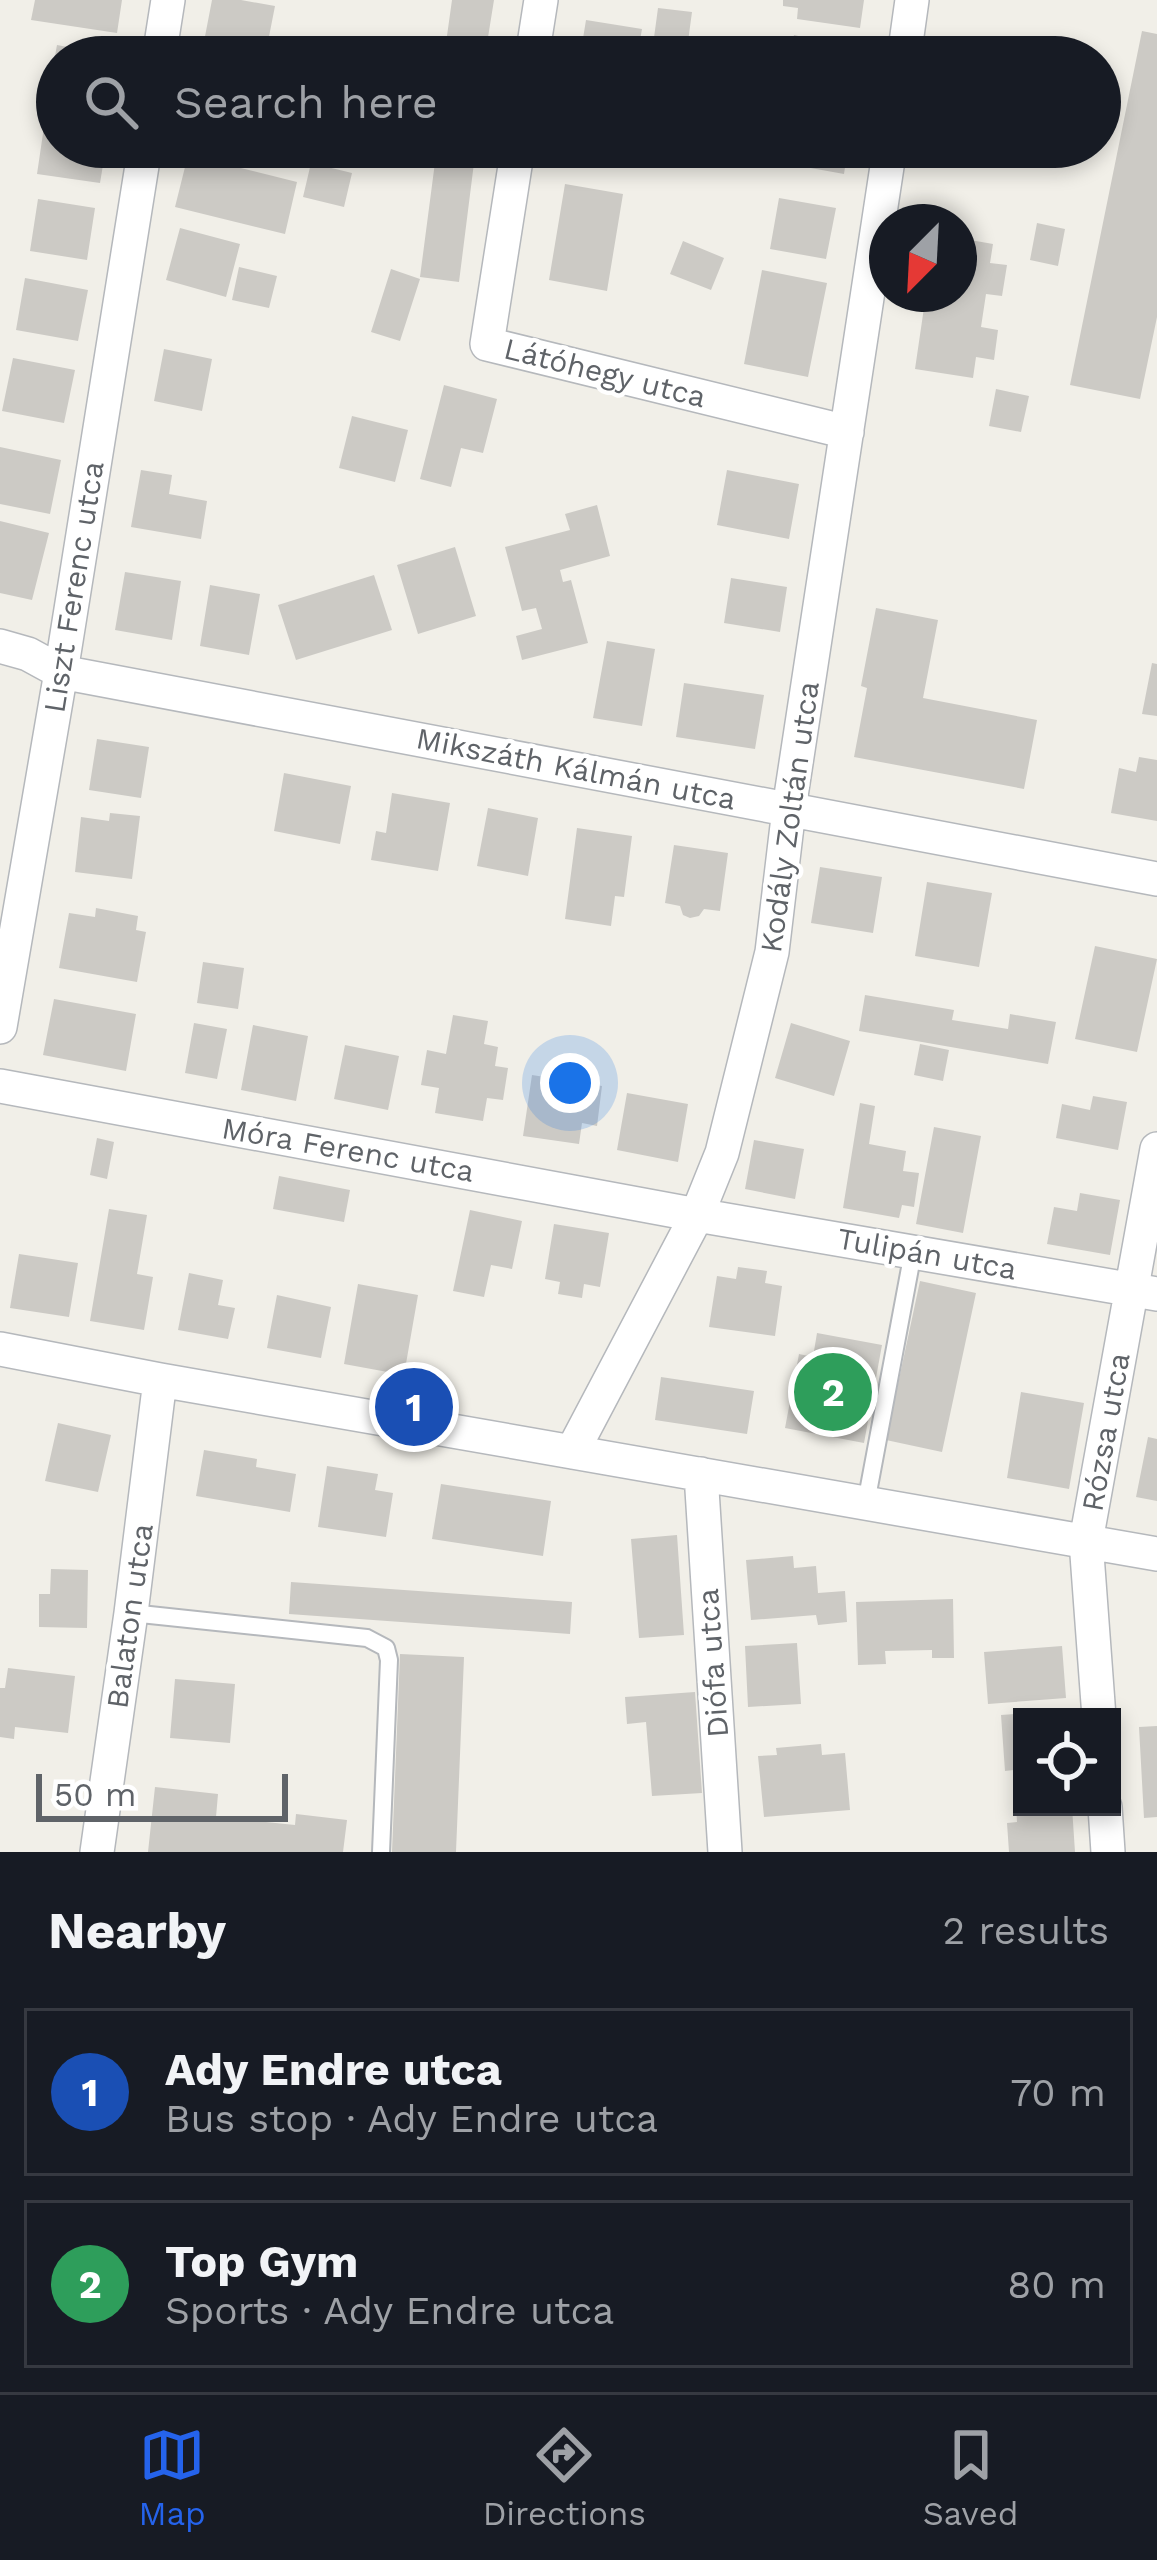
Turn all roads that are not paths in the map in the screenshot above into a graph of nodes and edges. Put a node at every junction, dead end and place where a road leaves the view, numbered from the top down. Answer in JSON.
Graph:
{"nodes":[{"id":1,"x":168,"y":0,"type":"edge"},
{"id":2,"x":541,"y":0,"type":"edge"},
{"id":3,"x":912,"y":0,"type":"edge"},
{"id":4,"x":162,"y":36,"type":"edge"},
{"id":5,"x":535,"y":36,"type":"edge"},
{"id":6,"x":907,"y":36,"type":"edge"},
{"id":7,"x":142,"y":168,"type":"edge"},
{"id":8,"x":515,"y":168,"type":"edge"},
{"id":9,"x":887,"y":168,"type":"edge"},
{"id":10,"x":847,"y":432,"type":"junction"},
{"id":11,"x":0,"y":646,"type":"edge"},
{"id":12,"x":61,"y":672,"type":"junction"},
{"id":13,"x":790,"y":809,"type":"junction"},
{"id":14,"x":1157,"y":879,"type":"edge"},
{"id":15,"x":0,"y":1027,"type":"edge"},
{"id":16,"x":0,"y":1086,"type":"edge"},
{"id":17,"x":1157,"y":1149,"type":"edge"},
{"id":18,"x":697,"y":1215,"type":"junction"},
{"id":19,"x":913,"y":1252,"type":"junction"},
{"id":20,"x":1144,"y":1292,"type":"edge"},
{"id":21,"x":0,"y":1349,"type":"edge"},
{"id":22,"x":160,"y":1380,"type":"junction"},
{"id":23,"x":572,"y":1452,"type":"junction"},
{"id":24,"x":701,"y":1474,"type":"junction"},
{"id":25,"x":866,"y":1502,"type":"junction"},
{"id":26,"x":1086,"y":1541,"type":"junction"},
{"id":27,"x":1157,"y":1554,"type":"edge"},
{"id":28,"x":131,"y":1613,"type":"junction"},
{"id":29,"x":1098,"y":1708,"type":"edge"},
{"id":30,"x":1106,"y":1816,"type":"edge"},
{"id":31,"x":97,"y":1852,"type":"edge"},
{"id":32,"x":381,"y":1852,"type":"edge"},
{"id":33,"x":725,"y":1852,"type":"edge"},
{"id":34,"x":1108,"y":1852,"type":"edge"}],
"edges":[{"from":1,"to":4,"type":"street"},
{"from":2,"to":5,"type":"street"},
{"from":3,"to":6,"type":"street"},
{"from":7,"to":12,"type":"street","name":"Liszt Ferenc utca"},
{"from":8,"to":10,"type":"street","name":"Látóhegy utca"},
{"from":9,"to":10,"type":"street","name":"Kodály Zoltán utca"},
{"from":10,"to":13,"type":"street","name":"Kodály Zoltán utca"},
{"from":11,"to":12,"type":"street","name":"Mikszáth Kálmán utca"},
{"from":12,"to":13,"type":"street","name":"Mikszáth Kálmán utca"},
{"from":12,"to":15,"type":"street","name":"Liszt Ferenc utca"},
{"from":13,"to":14,"type":"street","name":"Mikszáth Kálmán utca"},
{"from":13,"to":18,"type":"street","name":"Kodály Zoltán utca"},
{"from":16,"to":18,"type":"street","name":"Móra Ferenc utca"},
{"from":17,"to":20,"type":"street","name":"Rózsa utca"},
{"from":18,"to":19,"type":"street","name":"Tulipán utca"},
{"from":18,"to":23,"type":"street","name":"Kodály Zoltán utca"},
{"from":19,"to":20,"type":"street","name":"Tulipán utca"},
{"from":19,"to":25,"type":"lane"},
{"from":20,"to":26,"type":"street","name":"Rózsa utca"},
{"from":21,"to":22,"type":"street"},
{"from":22,"to":23,"type":"street"},
{"from":22,"to":28,"type":"street","name":"Balaton utca"},
{"from":23,"to":24,"type":"street"},
{"from":24,"to":25,"type":"street"},
{"from":24,"to":33,"type":"street","name":"Diófa utca"},
{"from":25,"to":26,"type":"street"},
{"from":26,"to":27,"type":"street"},
{"from":26,"to":29,"type":"street","name":"Rózsa utca"},
{"from":28,"to":31,"type":"street","name":"Balaton utca"},
{"from":28,"to":32,"type":"lane"},
{"from":30,"to":34,"type":"street"}]}
